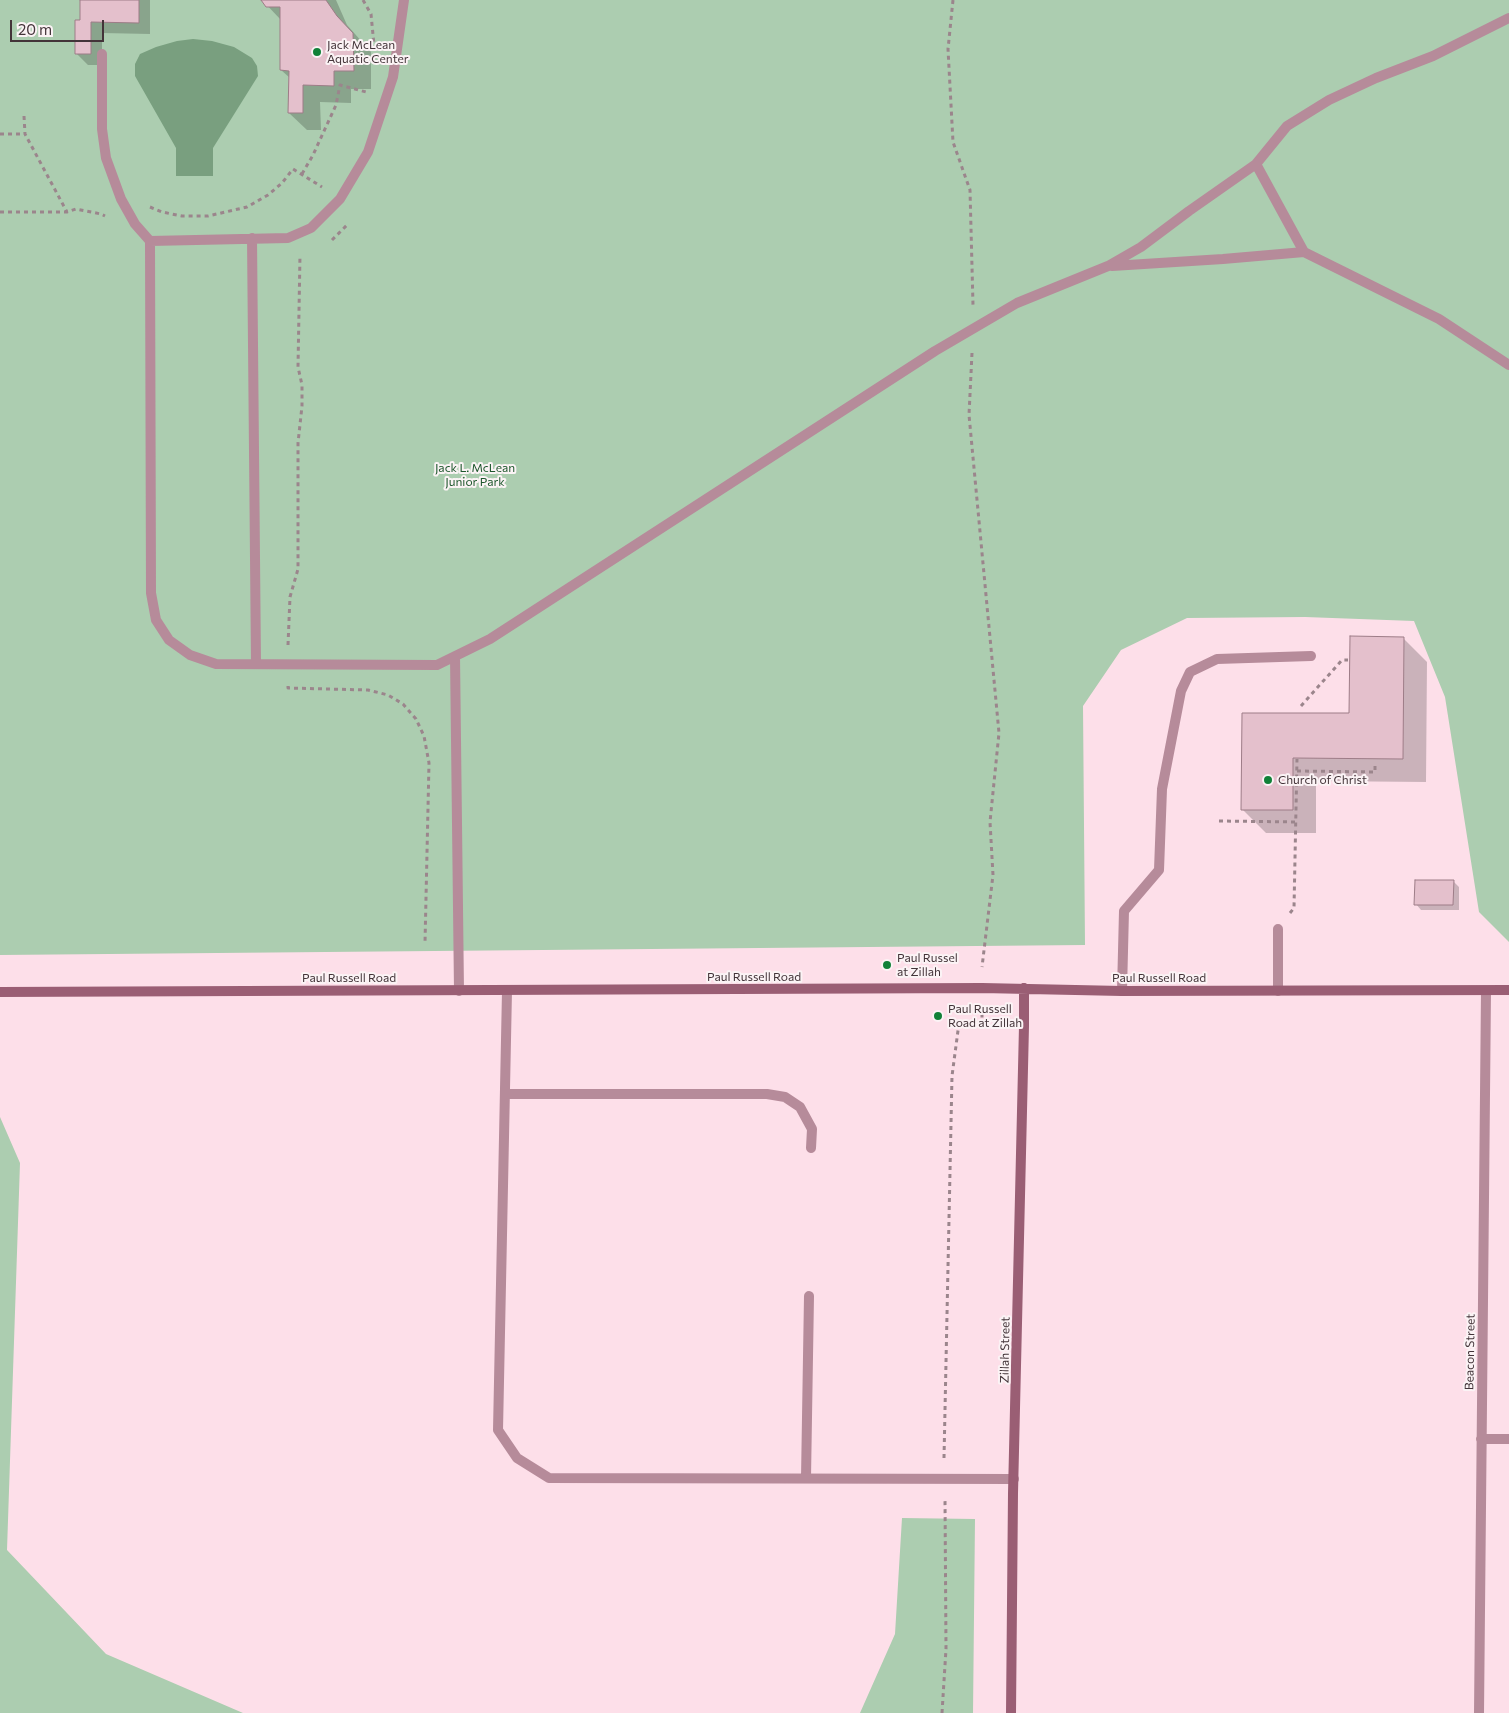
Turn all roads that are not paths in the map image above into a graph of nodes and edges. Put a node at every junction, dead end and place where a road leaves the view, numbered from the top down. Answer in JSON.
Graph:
{"nodes":[{"id":1,"x":404,"y":0,"type":"edge"},
{"id":2,"x":1509,"y":18,"type":"edge"},
{"id":3,"x":102,"y":54,"type":"dead end"},
{"id":4,"x":1256,"y":164,"type":"junction"},
{"id":5,"x":252,"y":238,"type":"junction"},
{"id":6,"x":150,"y":241,"type":"junction"},
{"id":7,"x":1304,"y":252,"type":"junction"},
{"id":8,"x":1108,"y":266,"type":"junction"},
{"id":9,"x":1509,"y":365,"type":"edge"},
{"id":10,"x":455,"y":656,"type":"junction"},
{"id":11,"x":1311,"y":656,"type":"dead end"},
{"id":12,"x":256,"y":664,"type":"junction"},
{"id":13,"x":1278,"y":929,"type":"road end"},
{"id":14,"x":1024,"y":988,"type":"junction"},
{"id":15,"x":459,"y":990,"type":"junction"},
{"id":16,"x":507,"y":990,"type":"junction"},
{"id":17,"x":1278,"y":990,"type":"junction"},
{"id":18,"x":1486,"y":990,"type":"junction"},
{"id":19,"x":1509,"y":990,"type":"edge"},
{"id":20,"x":1122,"y":991,"type":"junction"},
{"id":21,"x":0,"y":992,"type":"edge"},
{"id":22,"x":505,"y":1094,"type":"junction"},
{"id":23,"x":812,"y":1148,"type":"dead end"},
{"id":24,"x":809,"y":1296,"type":"dead end"},
{"id":25,"x":1481,"y":1439,"type":"junction"},
{"id":26,"x":1509,"y":1439,"type":"edge"},
{"id":27,"x":806,"y":1478,"type":"junction"},
{"id":28,"x":1014,"y":1479,"type":"junction"},
{"id":29,"x":1011,"y":1713,"type":"edge"},
{"id":30,"x":1479,"y":1713,"type":"edge"}],
"edges":[{"from":1,"to":5,"type":"street"},
{"from":2,"to":4,"type":"street"},
{"from":3,"to":6,"type":"street"},
{"from":4,"to":7,"type":"street"},
{"from":4,"to":8,"type":"street"},
{"from":5,"to":6,"type":"street"},
{"from":5,"to":12,"type":"street"},
{"from":6,"to":12,"type":"street"},
{"from":7,"to":8,"type":"street"},
{"from":7,"to":9,"type":"street"},
{"from":8,"to":10,"type":"street"},
{"from":10,"to":12,"type":"street"},
{"from":10,"to":15,"type":"street"},
{"from":11,"to":20,"type":"street"},
{"from":13,"to":17,"type":"street"},
{"from":14,"to":16,"type":"street","name":"Paul Russell Road"},
{"from":14,"to":20,"type":"street","name":"Paul Russell Road"},
{"from":14,"to":28,"type":"street","name":"Zillah Street"},
{"from":15,"to":16,"type":"street","name":"Paul Russell Road"},
{"from":15,"to":21,"type":"street","name":"Paul Russell Road"},
{"from":16,"to":22,"type":"street"},
{"from":17,"to":18,"type":"street","name":"Paul Russell Road"},
{"from":17,"to":20,"type":"street","name":"Paul Russell Road"},
{"from":18,"to":19,"type":"street","name":"Paul Russell Road"},
{"from":18,"to":25,"type":"street","name":"Beacon Street"},
{"from":22,"to":23,"type":"street"},
{"from":22,"to":27,"type":"street"},
{"from":24,"to":27,"type":"street"},
{"from":25,"to":26,"type":"street"},
{"from":25,"to":30,"type":"street","name":"Beacon Street"},
{"from":27,"to":28,"type":"street"},
{"from":28,"to":29,"type":"street","name":"Zillah Street"}]}
